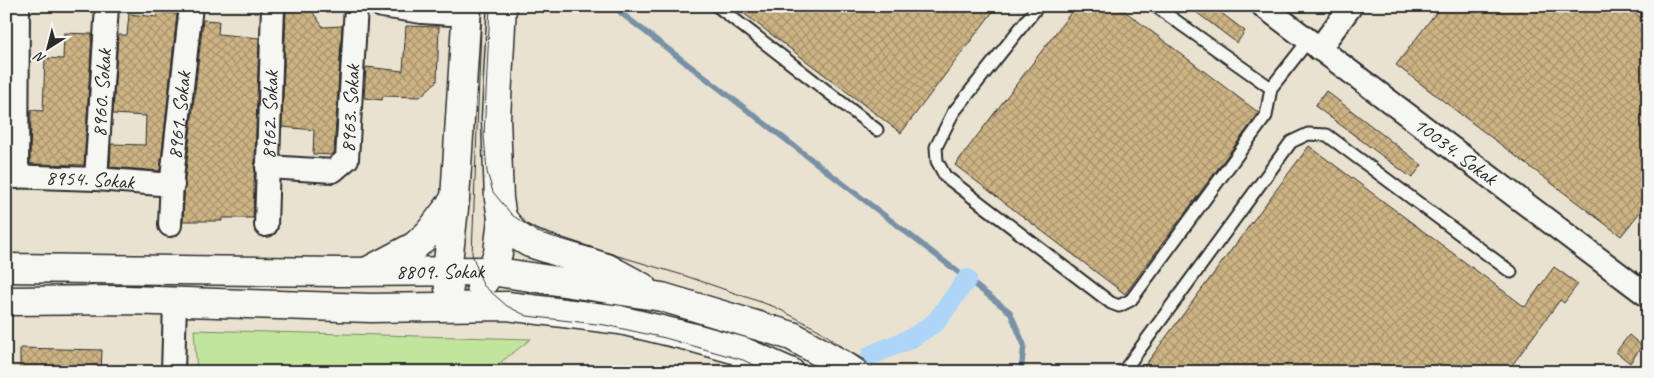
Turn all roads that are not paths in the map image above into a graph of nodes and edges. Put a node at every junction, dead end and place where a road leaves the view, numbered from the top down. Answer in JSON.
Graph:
{"nodes":[{"id":1,"x":18,"y":6,"type":"edge"},
{"id":2,"x":107,"y":6,"type":"edge"},
{"id":3,"x":191,"y":6,"type":"edge"},
{"id":4,"x":273,"y":6,"type":"edge"},
{"id":5,"x":356,"y":6,"type":"edge"},
{"id":6,"x":382,"y":6,"type":"edge"},
{"id":7,"x":502,"y":6,"type":"edge"},
{"id":8,"x":717,"y":6,"type":"edge"},
{"id":9,"x":1038,"y":6,"type":"edge"},
{"id":10,"x":1155,"y":6,"type":"edge"},
{"id":11,"x":1263,"y":6,"type":"edge"},
{"id":12,"x":1351,"y":6,"type":"edge"},
{"id":13,"x":466,"y":11,"type":"edge"},
{"id":14,"x":1314,"y":45,"type":"junction"},
{"id":15,"x":1271,"y":88,"type":"junction"},
{"id":16,"x":876,"y":130,"type":"dead end"},
{"id":17,"x":268,"y":167,"type":"junction"},
{"id":18,"x":11,"y":176,"type":"edge"},
{"id":19,"x":96,"y":179,"type":"junction"},
{"id":20,"x":173,"y":185,"type":"junction"},
{"id":21,"x":455,"y":199,"type":"junction"},
{"id":22,"x":502,"y":218,"type":"junction"},
{"id":23,"x":266,"y":224,"type":"dead end"},
{"id":24,"x":170,"y":225,"type":"dead end"},
{"id":25,"x":6,"y":268,"type":"edge"},
{"id":26,"x":447,"y":271,"type":"junction"},
{"id":27,"x":491,"y":271,"type":"junction"},
{"id":28,"x":366,"y":272,"type":"junction"},
{"id":29,"x":1510,"y":272,"type":"dead end"},
{"id":30,"x":1648,"y":296,"type":"edge"},
{"id":31,"x":662,"y":297,"type":"junction"},
{"id":32,"x":6,"y":300,"type":"edge"},
{"id":33,"x":175,"y":302,"type":"junction"},
{"id":34,"x":458,"y":308,"type":"junction"},
{"id":35,"x":738,"y":362,"type":"edge"},
{"id":36,"x":173,"y":372,"type":"edge"},
{"id":37,"x":790,"y":372,"type":"edge"},
{"id":38,"x":855,"y":372,"type":"edge"},
{"id":39,"x":1123,"y":372,"type":"edge"}],
"edges":[{"from":1,"to":18,"type":"street"},
{"from":2,"to":19,"type":"street","name":"8960. Sokak"},
{"from":3,"to":20,"type":"street","name":"8961. Sokak"},
{"from":4,"to":17,"type":"street","name":"8962. Sokak"},
{"from":5,"to":17,"type":"street","name":"8963. Sokak"},
{"from":6,"to":13,"type":"street"},
{"from":7,"to":22,"type":"street"},
{"from":8,"to":16,"type":"lane"},
{"from":9,"to":15,"type":"lane"},
{"from":10,"to":15,"type":"lane"},
{"from":11,"to":14,"type":"street","name":"10034. Sokak"},
{"from":12,"to":14,"type":"street"},
{"from":13,"to":21,"type":"street"},
{"from":14,"to":15,"type":"lane"},
{"from":14,"to":30,"type":"street","name":"10034. Sokak"},
{"from":17,"to":23,"type":"street","name":"8962. Sokak"},
{"from":18,"to":19,"type":"street","name":"8954. Sokak"},
{"from":19,"to":20,"type":"street","name":"8954. Sokak"},
{"from":20,"to":24,"type":"street","name":"8961. Sokak"},
{"from":21,"to":26,"type":"street"},
{"from":21,"to":28,"type":"street"},
{"from":22,"to":27,"type":"street"},
{"from":22,"to":31,"type":"street"},
{"from":25,"to":28,"type":"street","name":"8809. Sokak"},
{"from":26,"to":27,"type":"street","name":"8809. Sokak"},
{"from":26,"to":28,"type":"street","name":"8809. Sokak"},
{"from":26,"to":34,"type":"street"},
{"from":27,"to":31,"type":"street","name":"8809. Sokak"},
{"from":27,"to":34,"type":"street"},
{"from":29,"to":39,"type":"lane"},
{"from":31,"to":38,"type":"street","name":"8809. Sokak"},
{"from":32,"to":33,"type":"street","name":"8809. Sokak"},
{"from":33,"to":34,"type":"street","name":"8809. Sokak"},
{"from":33,"to":36,"type":"street"},
{"from":34,"to":35,"type":"street","name":"8809. Sokak"},
{"from":35,"to":37,"type":"street","name":"8809. Sokak"}]}
